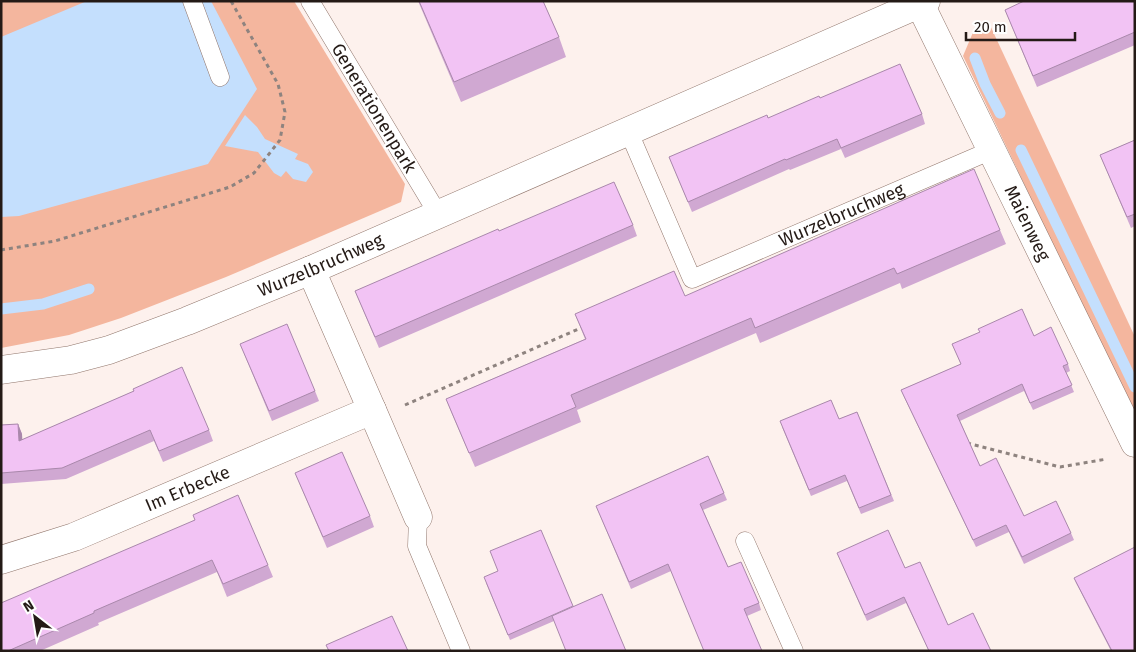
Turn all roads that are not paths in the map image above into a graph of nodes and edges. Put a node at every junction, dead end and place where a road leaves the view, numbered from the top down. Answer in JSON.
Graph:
{"nodes":[{"id":1,"x":192,"y":1,"type":"edge"},
{"id":2,"x":310,"y":1,"type":"edge"},
{"id":3,"x":923,"y":2,"type":"edge"},
{"id":4,"x":220,"y":77,"type":"dead end"},
{"id":5,"x":628,"y":130,"type":"junction"},
{"id":6,"x":992,"y":150,"type":"junction"},
{"id":7,"x":438,"y":214,"type":"junction"},
{"id":8,"x":311,"y":270,"type":"junction"},
{"id":9,"x":1,"y":370,"type":"edge"},
{"id":10,"x":373,"y":414,"type":"junction"},
{"id":11,"x":1125,"y":450,"type":"edge"},
{"id":12,"x":418,"y":517,"type":"joint"},
{"id":13,"x":745,"y":540,"type":"dead end"},
{"id":14,"x":1,"y":560,"type":"edge"},
{"id":15,"x":460,"y":651,"type":"edge"},
{"id":16,"x":794,"y":651,"type":"edge"}],
"edges":[{"from":1,"to":4,"type":"lane"},
{"from":2,"to":7,"type":"lane","name":"Generationenpark"},
{"from":3,"to":5,"type":"street","name":"Wurzelbruchweg"},
{"from":3,"to":6,"type":"street","name":"Maienweg"},
{"from":5,"to":6,"type":"lane","name":"Wurzelbruchweg"},
{"from":5,"to":7,"type":"street","name":"Wurzelbruchweg"},
{"from":6,"to":11,"type":"street","name":"Maienweg"},
{"from":7,"to":8,"type":"street","name":"Wurzelbruchweg"},
{"from":8,"to":9,"type":"street","name":"Wurzelbruchweg"},
{"from":8,"to":10,"type":"street"},
{"from":10,"to":12,"type":"street"},
{"from":10,"to":14,"type":"street","name":"Im Erbecke"},
{"from":12,"to":15,"type":"lane"},
{"from":13,"to":16,"type":"lane"}]}
